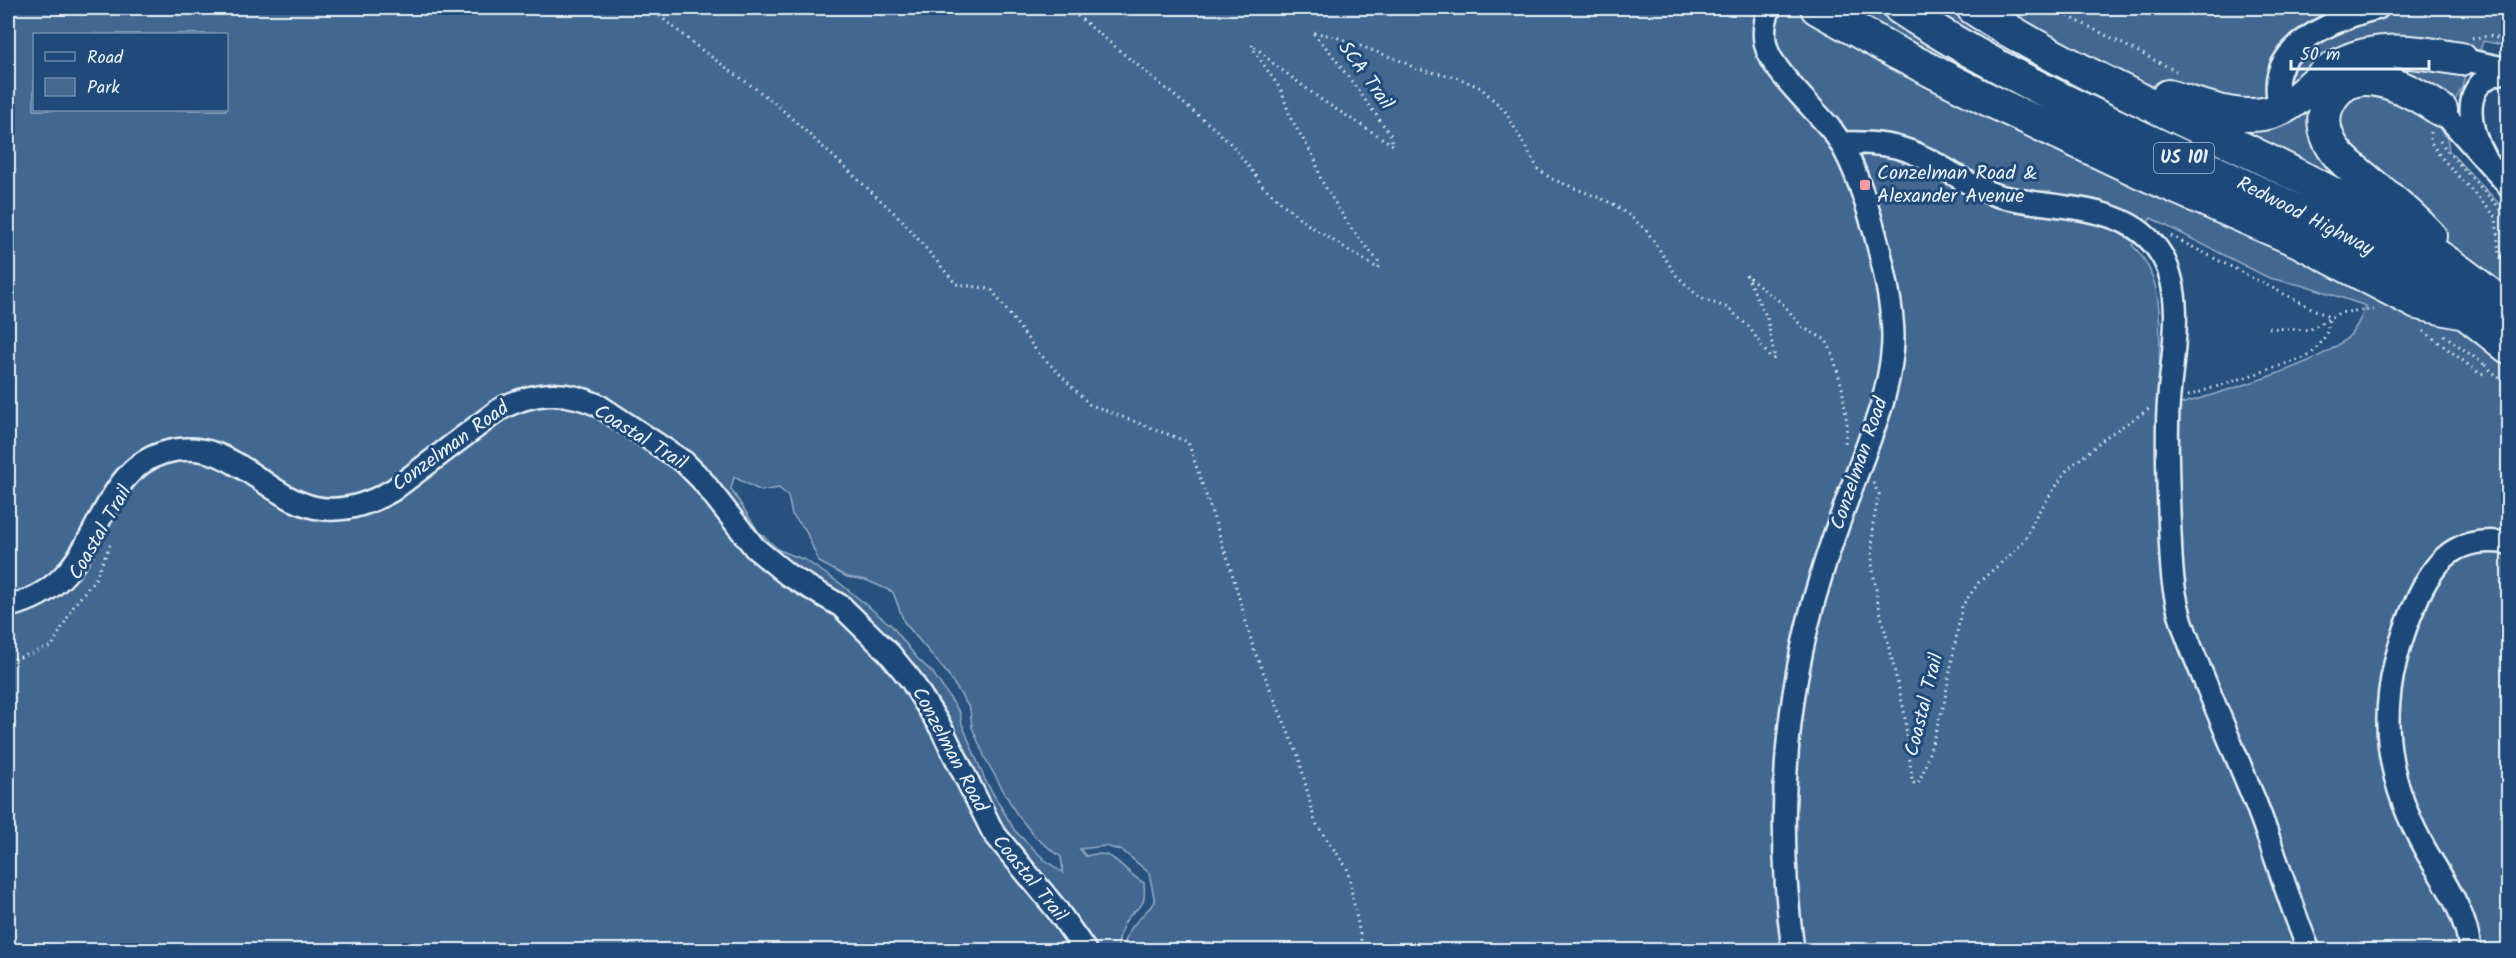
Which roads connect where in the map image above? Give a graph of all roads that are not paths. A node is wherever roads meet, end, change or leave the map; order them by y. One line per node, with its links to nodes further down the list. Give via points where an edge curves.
1 (1770, 8): 11 (street, Conzelman Road, via 1764,30 1768,53)
2 (1817, 8): 16 (highway, via 1987,99 2299,241 2417,303)
3 (1900, 8): 16 (highway, Redwood Highway / US 101, via 2014,74 2347,237 2417,278)
4 (1973, 8): 8 (highway, Redwood Highway / US 101)
5 (2378, 8): 9 (street, via 2334,22 2296,48 2278,76)
6 (2463, 49): 7 (street); 9 (highway, via 2359,56 2331,69)
7 (2508, 71): 12 (street, via 2486,80 2471,103 2471,125)
8 (2092, 75): 9 (highway, via 2238,114); 14 (highway, Redwood Highway / US 101, via 2375,217)
9 (2280, 110)
10 (2436, 118): 12 (street); 14 (highway, via 2396,85 2362,79 2333,94 2326,107 2325,127 2328,140 2340,156 2414,219)
11 (1840, 143): 21 (street, Conzelman Road, via 1855,177 1885,273 1893,339 1880,412 1812,606 1797,672 1787,738 1783,838); 22 (street, via 1901,148 1994,194 2097,213 2136,230 2157,249 2169,273 2173,296 2168,488 2178,608 2259,810)
12 (2485, 158): 13 (street)
13 (2508, 185)
14 (2474, 282): 15 (highway, Redwood Highway / US 101)
15 (2508, 310)
16 (2465, 313): 17 (highway, Redwood Highway / US 101)
17 (2500, 353)
18 (2508, 543): 23 (street, via 2467,544 2433,569 2409,618 2388,707 2388,747 2396,784 2410,822 2458,908)
19 (8, 606): 20 (street, Conzelman Road, via 36,597 56,584 81,556 122,482 161,454 178,449 214,453 302,505 327,510 352,508 393,490 500,409 518,400 550,393 582,398 684,462 755,548 788,574 841,606 889,653 941,728 993,832)
20 (1085, 951)
21 (1793, 951)
22 (2309, 951)
23 (2470, 951)

